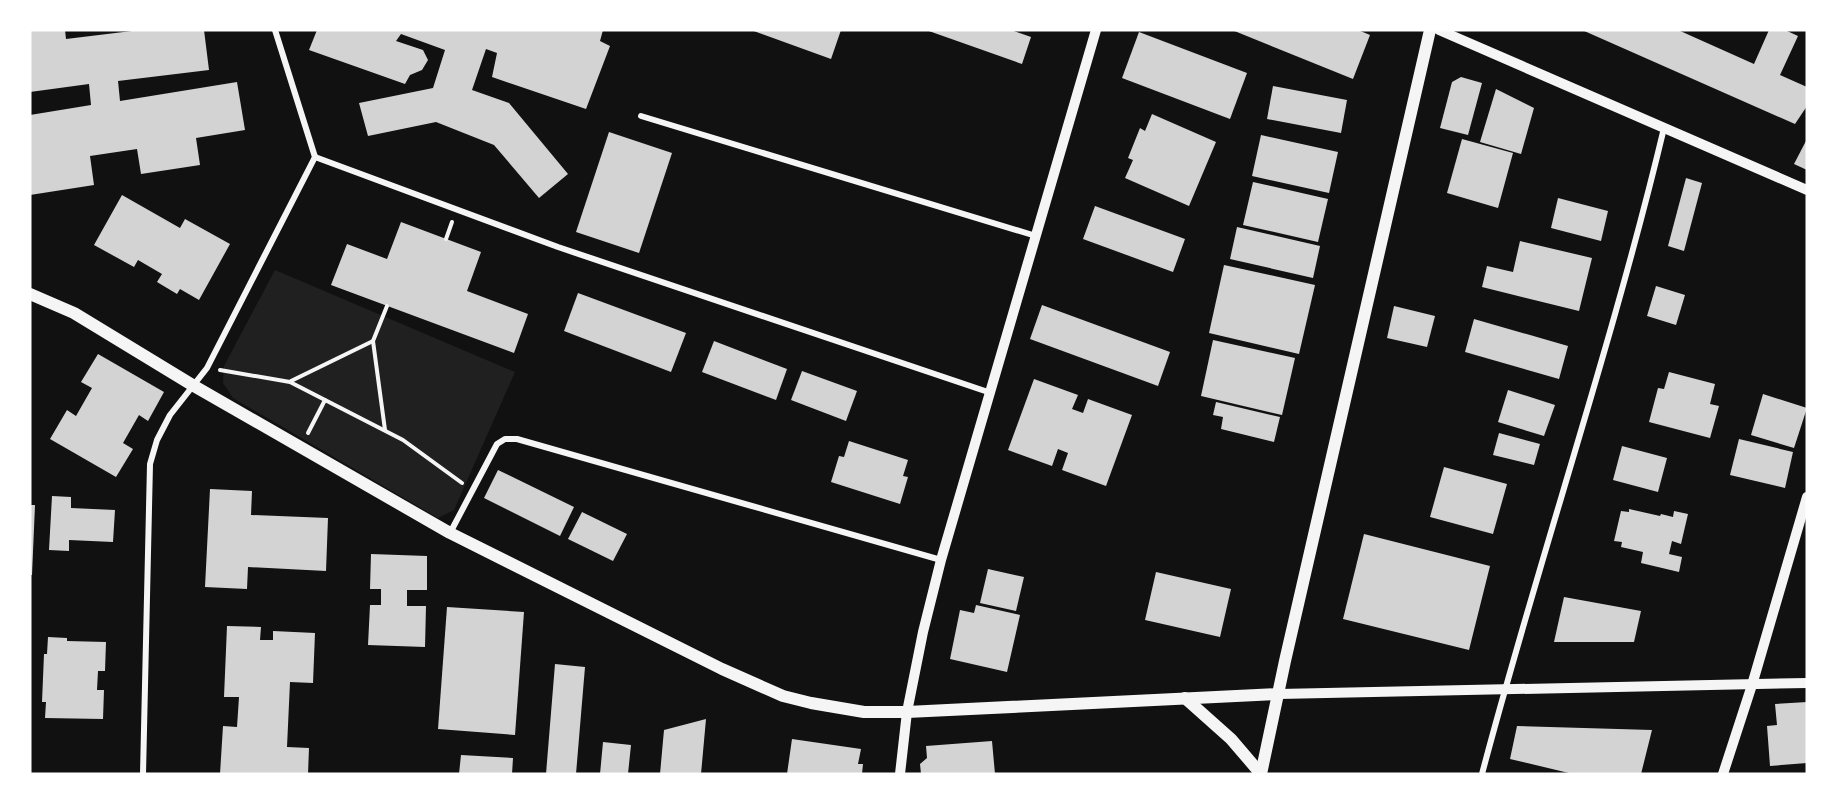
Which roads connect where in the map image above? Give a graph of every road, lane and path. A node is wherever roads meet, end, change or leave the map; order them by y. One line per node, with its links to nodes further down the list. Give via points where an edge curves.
1 (275, 30): 7 (street)
2 (1096, 30): 9 (street)
3 (1431, 30): 27 (main road)
4 (1439, 30): 6 (street)
5 (641, 116): 9 (street)
6 (1664, 128): 8 (street); 26 (street, via 1604,357)
7 (315, 157): 13 (street); 16 (street, via 558,247)
8 (1807, 190)
9 (1036, 236): 16 (street)
10 (30, 294): 15 (main road, via 74,313)
11 (387, 306): 12 (path)
12 (374, 341): 14 (path); 18 (path)
13 (207, 368): 14 (path); 15 (street)
14 (290, 382): 17 (path)
15 (194, 386): 19 (main road); 30 (street, via 170,415 150,464)
16 (990, 393): 23 (street)
17 (325, 400): 18 (path); 19 (path)
18 (385, 430): 20 (path)
19 (301, 447): 22 (main road)
20 (472, 491): 22 (street); 23 (street, via 497,444 517,439)
21 (1807, 497): 25 (street)
22 (450, 532): 29 (main road, via 783,696 864,712)
23 (941, 560): 29 (street)
24 (1807, 683): 25 (street)
25 (1752, 685): 26 (street); 34 (street)
26 (1505, 690): 27 (street); 33 (street)
27 (1279, 693): 28 (main road); 32 (main road)
28 (1185, 698): 29 (main road); 32 (main road)
29 (907, 712): 31 (street)
30 (143, 774)
31 (900, 774)
32 (1261, 774)
33 (1482, 774)
34 (1723, 774)

